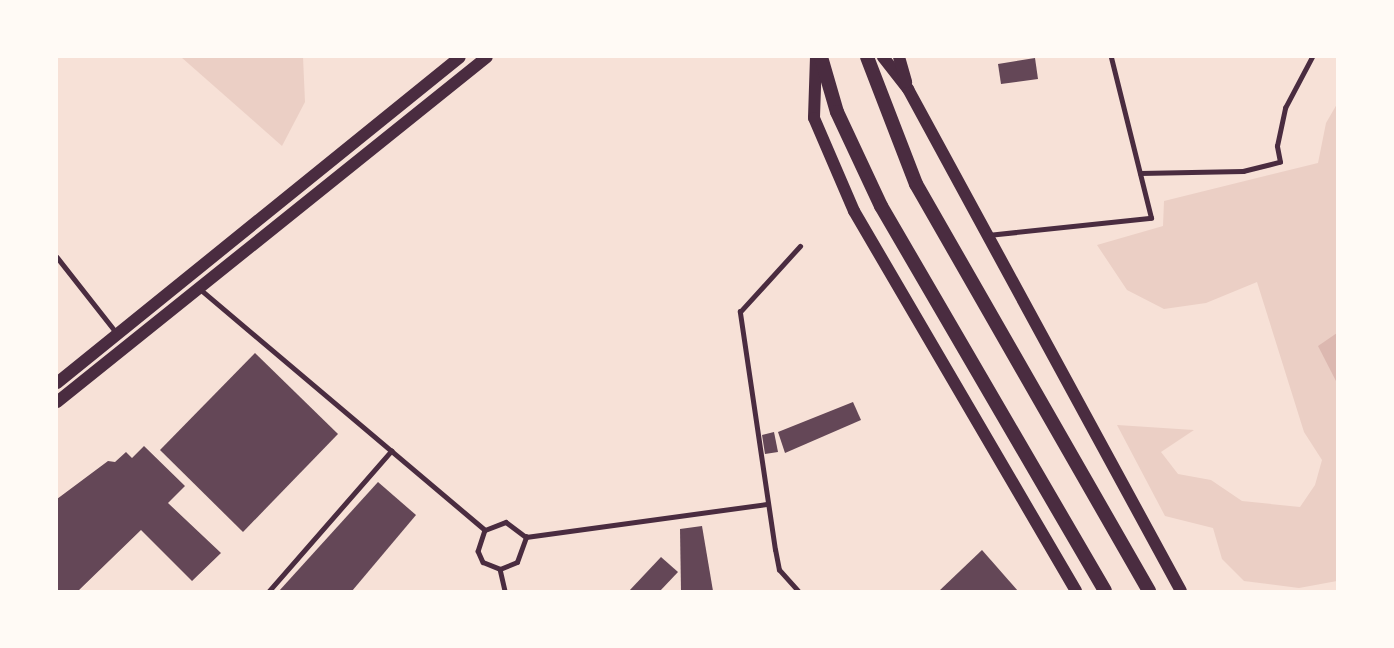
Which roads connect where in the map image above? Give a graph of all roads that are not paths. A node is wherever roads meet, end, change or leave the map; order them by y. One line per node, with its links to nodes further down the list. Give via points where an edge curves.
1 (460, 57): 16 (main road)
2 (487, 57): 15 (main road)
3 (816, 57): 29 (main road, via 814,118 854,211)
4 (821, 57): 30 (main road, via 837,112 880,206)
5 (867, 57): 31 (main road, via 916,184)
6 (883, 57): 10 (main road)
7 (899, 57): 10 (main road)
8 (1111, 57): 11 (lane)
9 (1312, 57): 11 (lane, via 1285,108 1277,146 1280,162 1243,171)
10 (908, 89): 12 (main road)
11 (1140, 173): 12 (lane, via 1151,218)
12 (985, 235): 32 (main road)
13 (800, 246): 20 (lane, via 740,312)
14 (57, 257): 16 (lane)
15 (198, 287): 18 (main road); 19 (lane)
16 (118, 334): 17 (main road)
17 (57, 383)
18 (57, 402)
19 (391, 451): 21 (lane); 25 (lane)
20 (768, 504): 22 (lane); 24 (lane, via 779,570)
21 (486, 530): 22 (lane, via 506,522); 23 (lane, via 478,551 483,562)
22 (526, 537): 23 (lane, via 517,562)
23 (500, 569): 26 (lane)
24 (791, 585): 27 (lane); 28 (lane)
25 (269, 591)
26 (505, 591)
27 (786, 591)
28 (798, 591)
29 (1076, 591)
30 (1105, 591)
31 (1149, 591)
32 (1181, 591)

